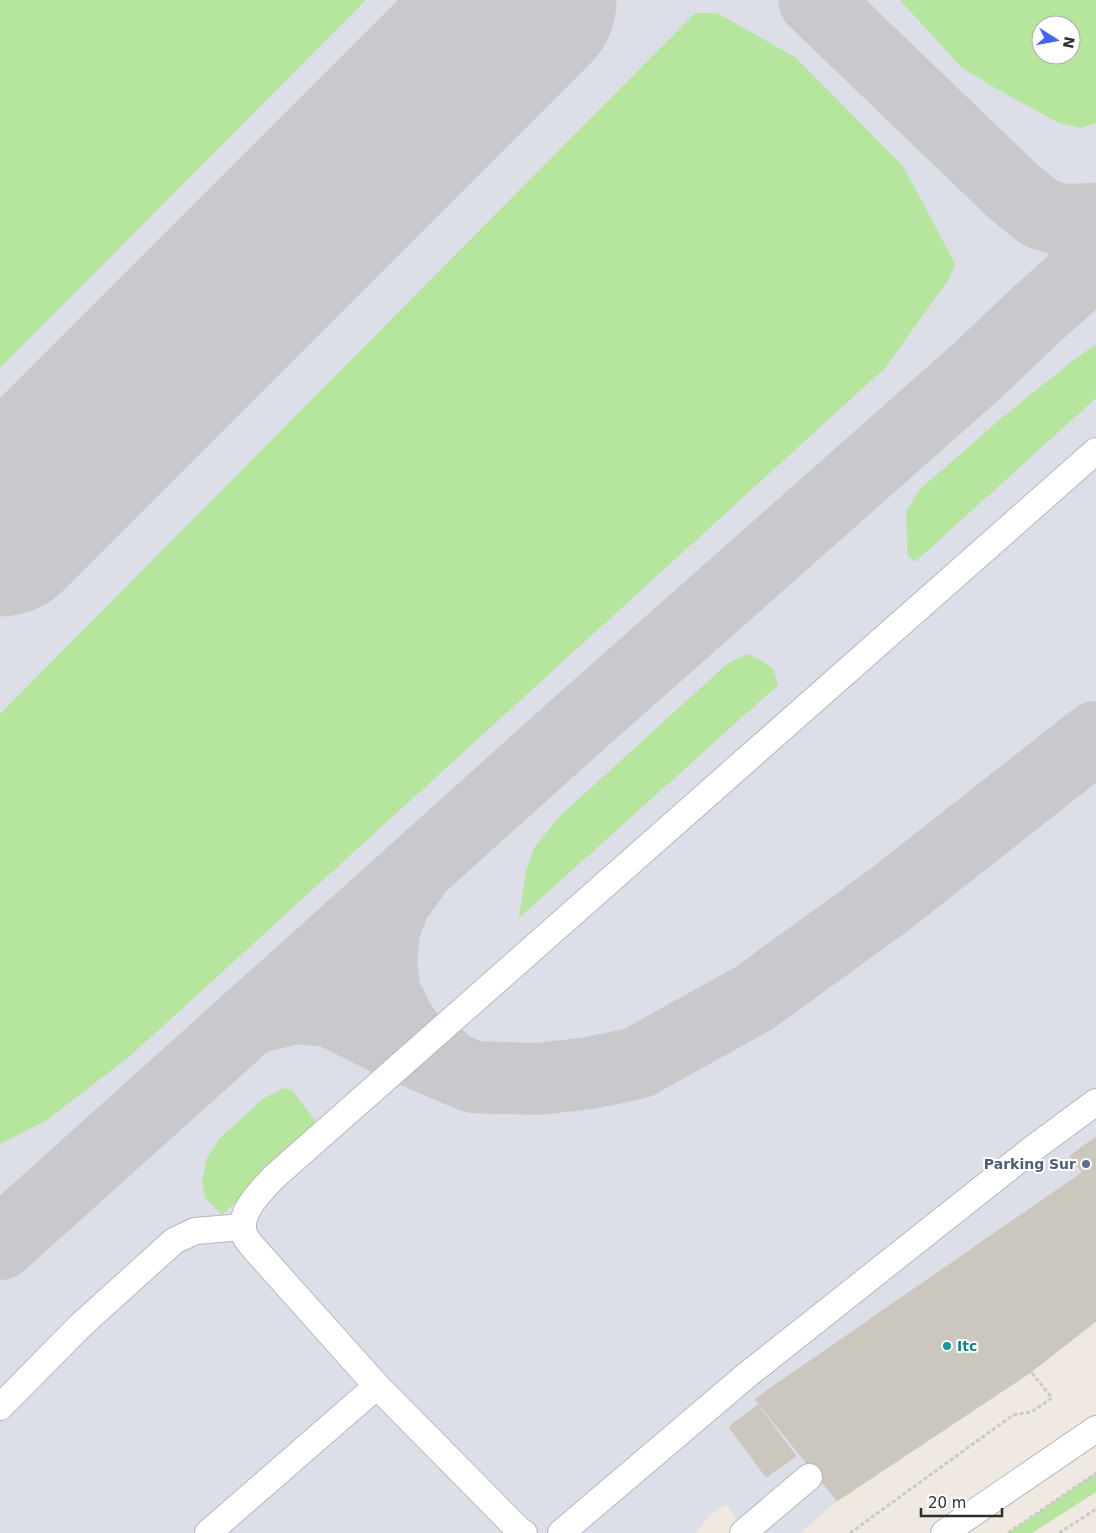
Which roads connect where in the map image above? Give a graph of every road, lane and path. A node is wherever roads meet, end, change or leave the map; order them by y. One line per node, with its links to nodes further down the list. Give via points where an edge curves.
1 (1096, 451): 3 (lane, via 274,1177 254,1198)
2 (1096, 1102): 13 (lane, via 747,1374)
3 (243, 1227): 5 (lane, via 260,1255); 6 (lane, via 195,1231 174,1241 80,1326)
4 (1031, 1372): 15 (path, via 1052,1398 1031,1412 1013,1415)
5 (377, 1386): 11 (lane); 12 (lane)
6 (0, 1407)
7 (1096, 1429): 16 (lane)
8 (1096, 1474): 17 (path)
9 (809, 1477): 14 (lane)
10 (1096, 1509): 18 (path)
11 (208, 1533)
12 (524, 1533)
13 (561, 1533)
14 (743, 1533)
15 (850, 1533)
16 (944, 1533)
17 (1008, 1533)
18 (1059, 1533)

